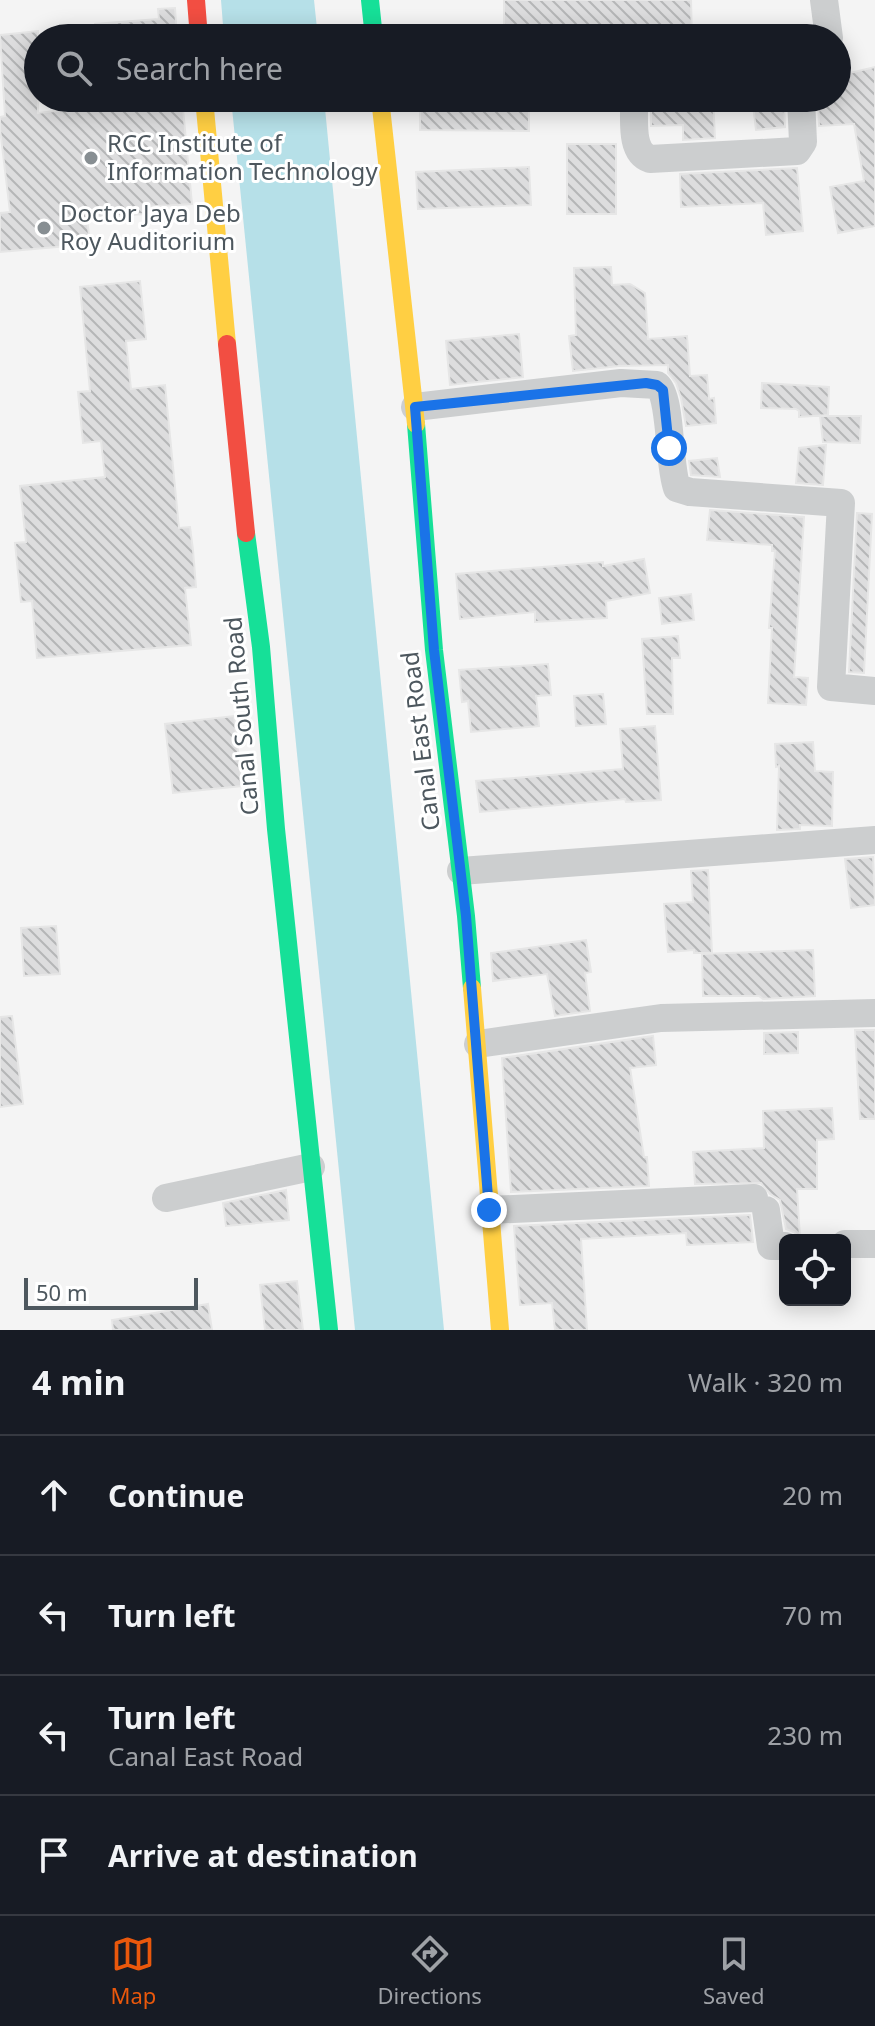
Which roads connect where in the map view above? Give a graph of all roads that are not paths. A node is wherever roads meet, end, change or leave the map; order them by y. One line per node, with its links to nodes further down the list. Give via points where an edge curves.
1 (196, 0): 4 (main road)
2 (370, 0): 5 (main road)
3 (824, 0): 6 (street)
4 (198, 24)
5 (373, 24)
6 (827, 24)
7 (205, 112): 17 (main road, Canal South Road)
8 (382, 112): 11 (main road, Canal East Road)
9 (635, 112): 10 (street, via 637,149 650,159 797,151 803,142)
10 (802, 112)
11 (415, 407): 12 (street, via 621,383 657,385 666,401 677,488 841,503 831,687); 14 (main road, Canal East Road, via 434,650)
12 (875, 691)
13 (875, 840): 14 (street)
14 (461, 871): 16 (main road, Canal East Road)
15 (875, 1013): 16 (street, via 661,1018)
16 (478, 1044): 19 (main road, Canal East Road)
17 (311, 1167): 18 (street); 23 (main road, Canal South Road)
18 (166, 1198)
19 (489, 1210): 22 (street, via 760,1204 771,1246); 24 (main road, Canal East Road)
20 (851, 1244): 21 (street)
21 (875, 1244)
22 (779, 1246)
23 (329, 1330)
24 (500, 1330)

